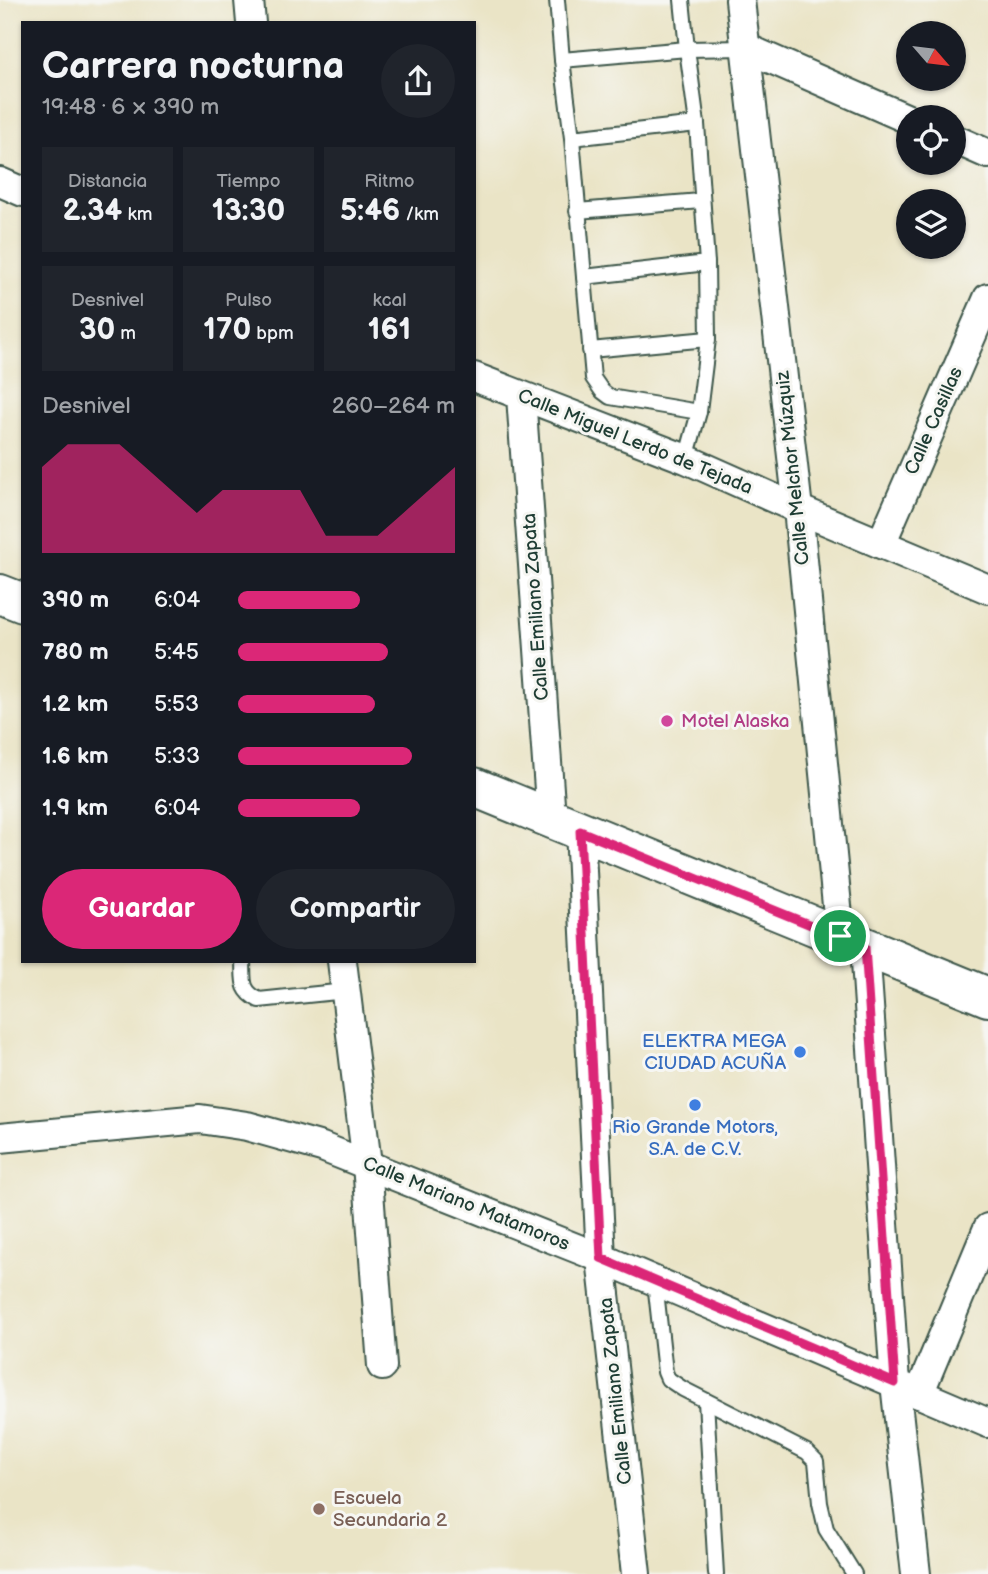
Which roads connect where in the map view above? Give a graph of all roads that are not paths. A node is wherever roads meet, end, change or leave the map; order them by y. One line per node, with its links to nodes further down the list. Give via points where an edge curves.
1 (249, 0): 5 (street)
2 (557, 0): 8 (lane)
3 (682, 0): 7 (lane)
4 (740, 0): 6 (street, Calle Melchor Múzquiz)
5 (251, 21)
6 (746, 48): 7 (lane); 9 (street); 27 (street, Calle Melchor Múzquiz)
7 (687, 50): 8 (lane); 10 (lane)
8 (562, 60): 11 (lane)
9 (896, 114)
10 (697, 124): 11 (lane); 16 (lane)
11 (572, 138): 17 (lane)
12 (966, 144): 13 (street)
13 (988, 154)
14 (0, 182): 15 (street)
15 (21, 191)
16 (701, 201): 17 (lane); 18 (lane)
17 (578, 211): 19 (lane)
18 (707, 263): 19 (lane); 21 (lane)
19 (584, 277): 22 (lane)
20 (988, 298): 28 (street, Calle Casillas)
21 (708, 340): 22 (lane); 25 (lane)
22 (590, 350): 25 (lane, via 593,378 610,397)
23 (476, 378): 24 (street, Calle Miguel Lerdo de Tejada)
24 (521, 396): 26 (street, Calle Miguel Lerdo de Tejada); 33 (street, Calle Emiliano Zapata)
25 (699, 412): 26 (lane)
26 (686, 459): 27 (street, Calle Miguel Lerdo de Tejada)
27 (798, 509): 28 (street, Calle Miguel Lerdo de Tejada); 34 (street, Calle Melchor Múzquiz)
28 (881, 544): 29 (street, Calle Miguel Lerdo de Tejada)
29 (988, 589)
30 (0, 594): 31 (main road)
31 (21, 602)
32 (476, 788): 33 (main road)
33 (565, 824): 34 (main road); 42 (street, Calle Emiliano Zapata)
34 (852, 942): 38 (main road); 45 (street, Calle Melchor Múzquiz)
35 (243, 963): 37 (lane, via 244,986 259,1000)
36 (342, 963): 37 (street)
37 (346, 991): 40 (street)
38 (988, 997)
39 (0, 1138): 40 (street, Calle Mariano Matamoros, via 201,1119 247,1126)
40 (367, 1164): 42 (street, Calle Mariano Matamoros); 44 (street)
41 (988, 1228): 45 (street)
42 (601, 1258): 43 (street, Calle Mariano Matamoros); 48 (street, Calle Emiliano Zapata)
43 (655, 1282): 45 (street, Calle Mariano Matamoros); 46 (lane, via 665,1372 675,1384)
44 (382, 1366)
45 (907, 1389): 47 (street, Calle Mariano Matamoros); 51 (street, Calle Melchor Múzquiz)
46 (706, 1401): 49 (lane); 50 (lane, via 814,1458 826,1529)
47 (988, 1423)
48 (636, 1574)
49 (716, 1574)
50 (854, 1574)
51 (916, 1574)

